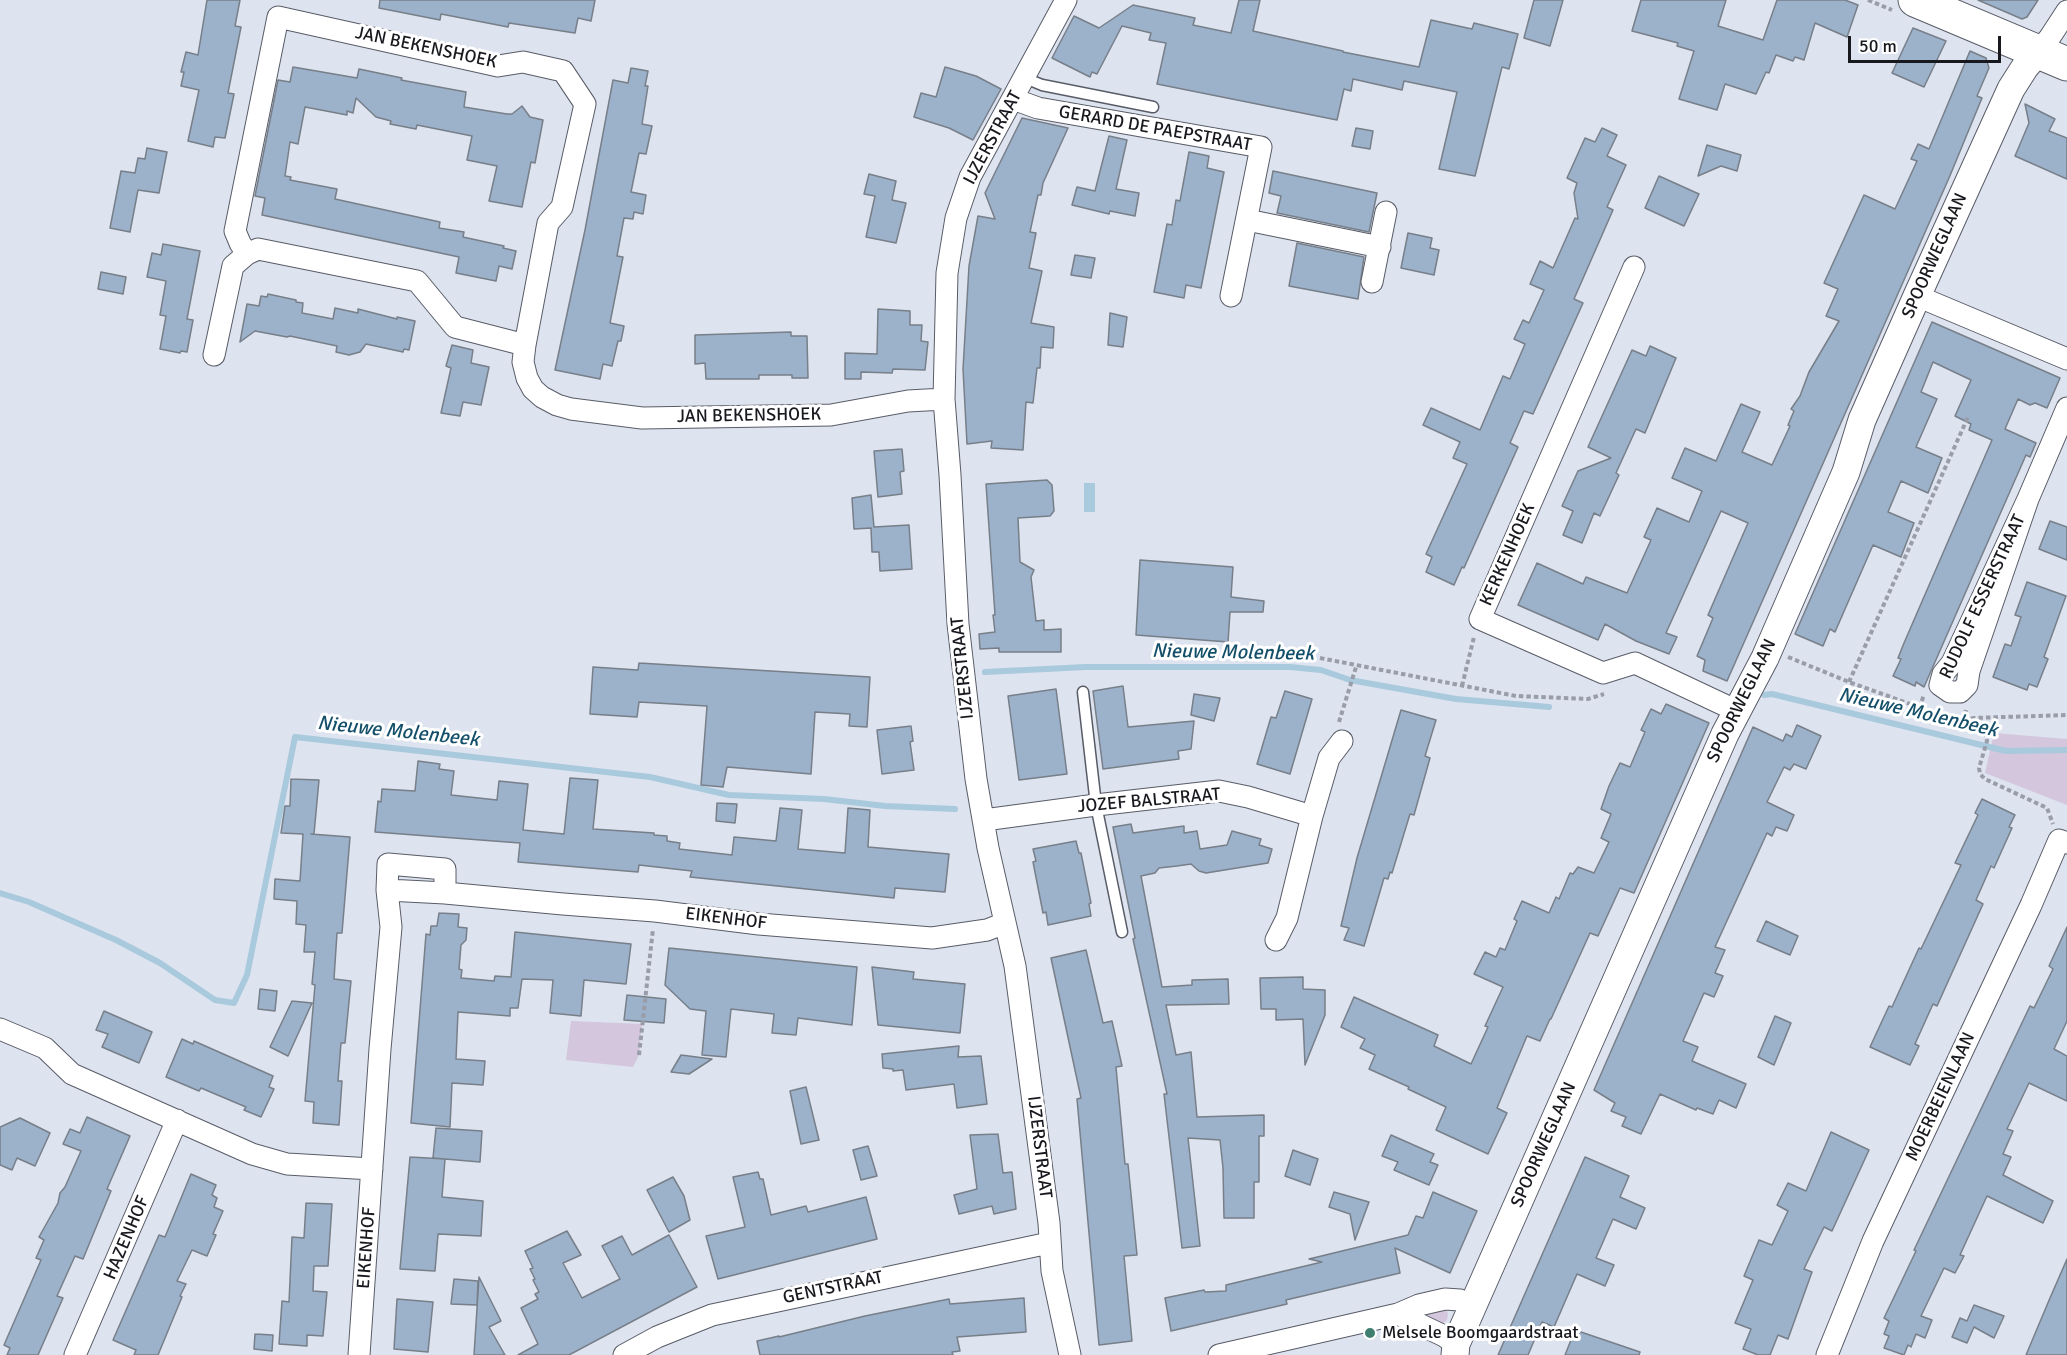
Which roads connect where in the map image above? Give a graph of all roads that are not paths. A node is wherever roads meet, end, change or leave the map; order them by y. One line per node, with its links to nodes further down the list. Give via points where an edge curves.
1 (1066, 0): 5 (street, IJZERSTRAAT)
2 (1915, 0): 4 (main road)
3 (2067, 11): 4 (street, via 2050,38)
4 (2052, 58): 15 (street, SPOORWEGLAAN, via 2025,67 2011,89)
5 (1025, 78): 6 (street, IJZERSTRAAT); 7 (lane, via 1042,86)
6 (1013, 99): 9 (street, GERARD DE PAEPSTRAAT, via 1038,108 1261,147); 19 (street, IJZERSTRAAT, via 970,177 956,218 947,273)
7 (1153, 107)
8 (1386, 212): 10 (street)
9 (1247, 220): 10 (street); 14 (street, GERARD DE PAEPSTRAAT)
10 (1380, 247): 13 (street)
11 (247, 254): 16 (street, via 258,249 417,281 455,327); 16 (street, JAN BEKENSHOEK, via 236,231 278,17 498,66 523,62 563,71 585,104 562,207 548,224); 17 (street, via 233,266)
12 (1634, 267): 23 (street, KERKENHOEK, via 1480,619 1603,673 1635,663)
13 (1372, 282)
14 (1231, 296)
15 (1917, 296): 18 (street); 23 (street, SPOORWEGLAAN, via 1862,420 1846,472 1752,686)
16 (525, 345): 19 (street, JAN BEKENSHOEK, via 523,362 533,389 571,409 642,418 766,417 831,415 908,401)
17 (214, 355)
18 (2067, 359)
19 (944, 399): 27 (street, IJZERSTRAAT, via 958,624)
20 (2067, 408): 22 (street, RUDOLF ESSERSTRAAT, via 2028,500 1967,685)
21 (1083, 692): 25 (lane)
22 (1960, 692)
23 (1737, 711): 36 (street, SPOORWEGLAAN)
24 (1342, 741): 26 (street, via 1329,758)
25 (1096, 805): 26 (street, JOZEF BALSTRAAT, via 1219,792); 27 (street, JOZEF BALSTRAAT); 30 (lane)
26 (1312, 816): 31 (street, via 1287,918)
27 (984, 820): 29 (street, IJZERSTRAAT)
28 (2063, 842): 44 (street, MOERBEIENLAAN, via 1873,1241)
29 (1005, 923): 34 (street, EIKENHOF, via 987,930 932,938 759,924 655,910 387,890 391,927); 35 (street, IJZERSTRAAT, via 1025,1038)
30 (1122, 932)
31 (1276, 940)
32 (0, 1029): 33 (street, via 45,1048 72,1074)
33 (177, 1120): 34 (street, via 252,1154 287,1164); 39 (street, HAZENHOF)
34 (372, 1169): 40 (street, EIKENHOF)
35 (1049, 1243): 41 (street, GENTSTRAAT, via 712,1316 657,1337); 42 (street, IJZERSTRAAT)
36 (1473, 1306): 37 (street, via 1445,1299); 38 (street, SPOORWEGLAAN)
37 (1398, 1314): 38 (street, via 1444,1336); 43 (street)
38 (1456, 1349)
39 (75, 1355)
40 (359, 1355)
41 (624, 1355)
42 (1070, 1355)
43 (1219, 1355)
44 (1827, 1355)

